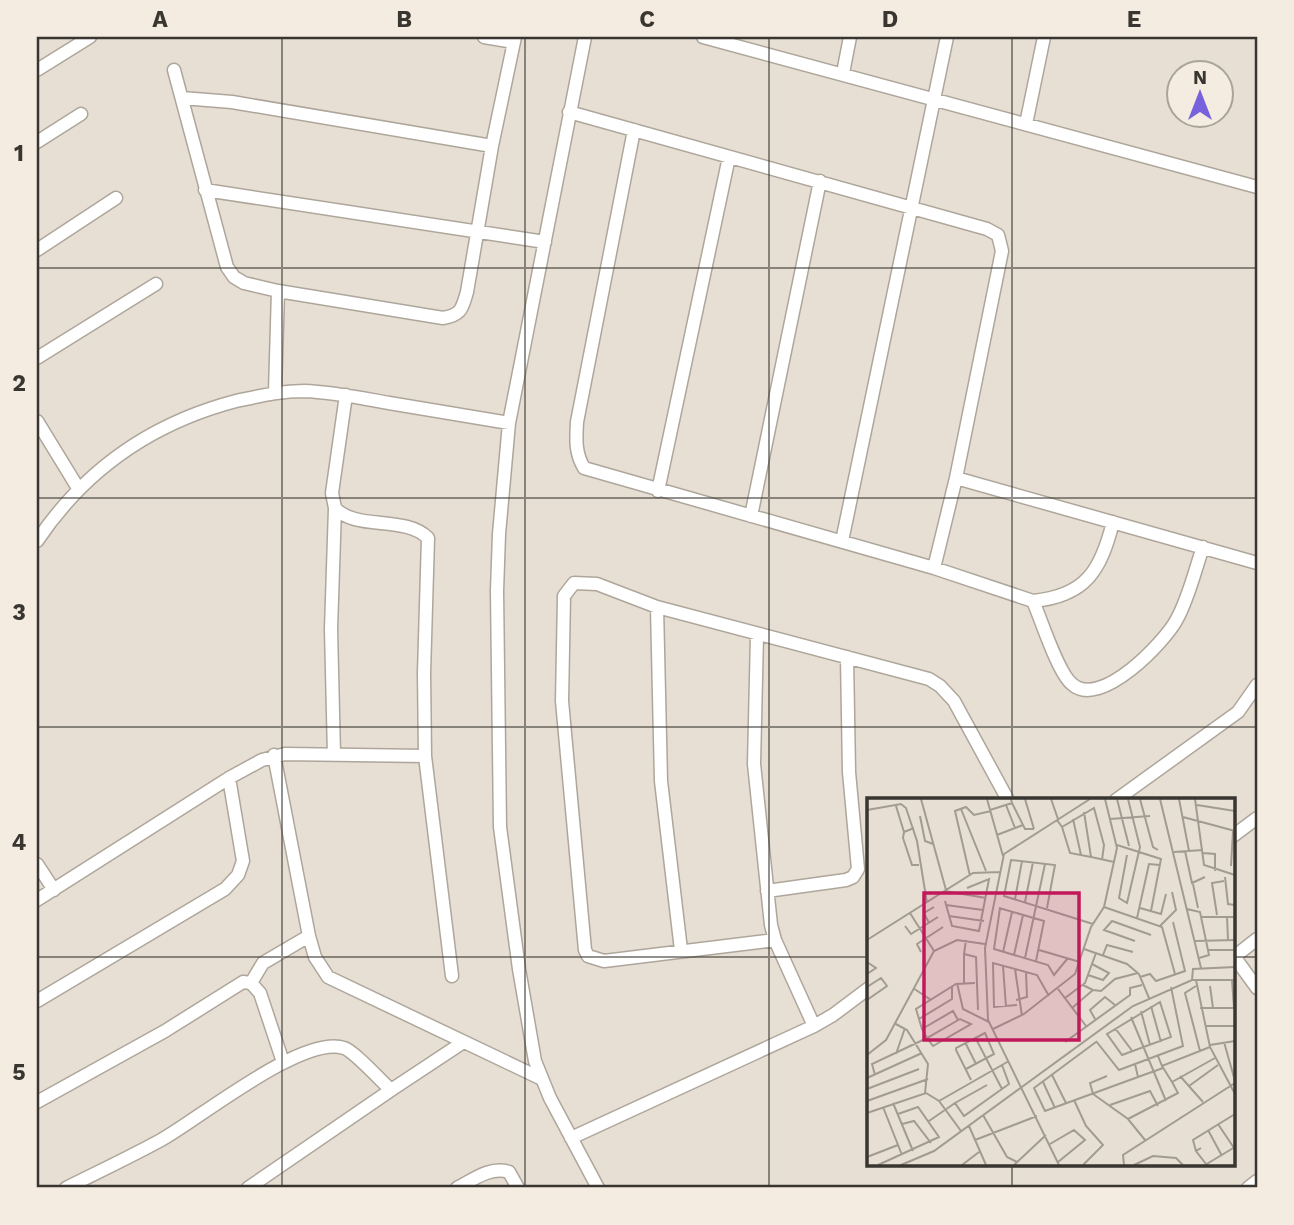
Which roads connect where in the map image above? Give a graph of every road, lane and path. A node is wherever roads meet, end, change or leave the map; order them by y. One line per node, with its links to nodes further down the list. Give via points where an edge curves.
1 (90, 37): 10 (street)
2 (484, 37): 8 (street)
3 (585, 37): 15 (street)
4 (703, 37): 9 (street)
5 (850, 37): 12 (street)
6 (947, 37): 14 (street)
7 (1044, 37): 17 (street)
8 (514, 39): 20 (street)
9 (755, 43): 12 (street)
10 (37, 70)
11 (174, 70): 13 (street)
12 (843, 73): 14 (street)
13 (182, 98): 20 (street, via 233,102); 24 (street)
14 (933, 100): 17 (street); 26 (street)
15 (569, 112): 18 (street); 28 (street)
16 (81, 114): 19 (street)
17 (1026, 124): 23 (street)
18 (634, 131): 21 (street); 39 (street, via 576,444 584,468)
19 (37, 142)
20 (492, 146): 27 (street)
21 (729, 157): 22 (street); 39 (street)
22 (820, 181): 26 (street); 41 (street)
23 (1257, 187)
24 (205, 190): 27 (street); 31 (street, via 227,267 244,283)
25 (116, 198): 29 (street)
26 (911, 209): 37 (street, via 991,230 1002,244); 44 (street)
27 (476, 233): 28 (street); 31 (street, via 467,292 455,316 431,317)
28 (545, 242): 36 (street)
29 (37, 248)
30 (156, 284): 32 (street)
31 (278, 291): 33 (street)
32 (37, 358)
33 (275, 392): 34 (street); 38 (street, via 204,410 165,426)
34 (346, 396): 36 (street); 40 (street, via 332,493)
35 (37, 421): 38 (street)
36 (509, 423): 79 (street, via 497,591 500,827 519,969)
37 (956, 478): 42 (street); 47 (street)
38 (78, 488): 43 (street)
39 (658, 491): 41 (street)
40 (335, 508): 54 (street, via 331,629); 55 (street, via 348,517 417,530 428,538)
41 (751, 516): 44 (street)
42 (1113, 522): 45 (street); 48 (street, via 1098,567 1082,584 1066,594)
43 (37, 541)
44 (842, 541): 47 (street)
45 (1203, 547): 46 (street); 48 (street, via 1172,628 1156,648 1105,687 1072,685)
46 (1257, 563)
47 (934, 568): 48 (street)
48 (1033, 601)
49 (657, 607): 50 (street); 68 (street, via 661,781); 68 (street, via 597,584 574,583 564,596 562,701 585,950 588,956 604,961)
50 (757, 635): 51 (street); 63 (street, via 754,764)
51 (847, 657): 57 (street, via 940,686 954,701); 63 (street, via 849,772 858,869 846,880)
52 (1257, 685): 58 (street, via 1238,712)
53 (274, 755): 54 (street); 56 (street); 65 (street)
54 (334, 755): 55 (street)
55 (425, 756): 71 (street)
56 (229, 778): 62 (street); 75 (street, via 243,861 238,875 225,889)
57 (1007, 798)
58 (1119, 798)
59 (1257, 818): 60 (street)
60 (1234, 835)
61 (37, 864): 62 (street)
62 (54, 890): 64 (street)
63 (767, 891): 67 (street)
64 (37, 900)
65 (309, 936): 72 (street, via 263,963); 77 (street, via 328,977)
66 (1257, 939): 69 (street)
67 (775, 940): 68 (street); 76 (street)
68 (681, 950)
69 (1234, 955)
70 (1234, 957): 73 (street)
71 (452, 976)
72 (251, 983): 78 (street, via 260,993); 81 (street, via 243,982)
73 (1257, 988)
74 (867, 990): 76 (street)
75 (37, 1001)
76 (814, 1026): 82 (street)
77 (462, 1042): 79 (street); 80 (street)
78 (283, 1062): 80 (street, via 321,1048 346,1048); 84 (street, via 163,1139)
79 (542, 1079): 82 (street)
80 (391, 1090): 85 (street)
81 (37, 1102)
82 (571, 1138): 88 (street)
83 (1257, 1181): 89 (street)
84 (66, 1188)
85 (248, 1188)
86 (457, 1188): 87 (street, via 498,1170 509,1172)
87 (518, 1188)
88 (598, 1188)
89 (1248, 1188)

